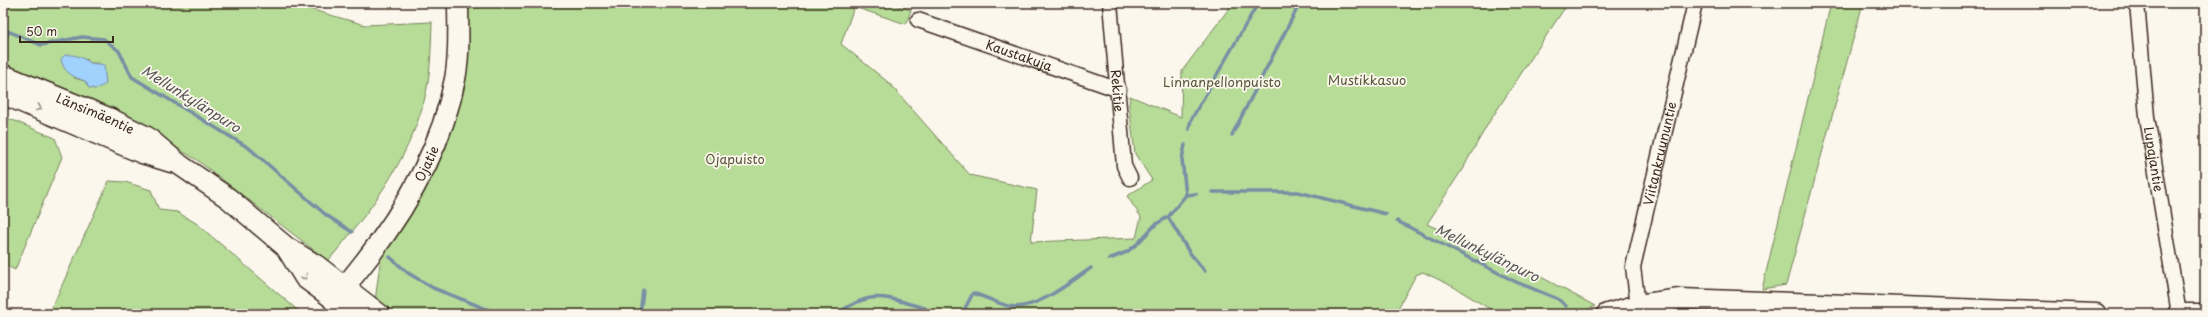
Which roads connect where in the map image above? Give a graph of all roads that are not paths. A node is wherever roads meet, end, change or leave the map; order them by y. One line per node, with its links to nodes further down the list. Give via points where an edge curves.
1 (458, 3): 11 (street, Ojatie, via 456,78 449,107 430,158 393,223 364,264)
2 (1110, 3): 7 (street, Rekitie)
3 (1695, 3): 12 (street, Viitankruununtie, via 1633,267)
4 (2137, 3): 18 (street, Lupajantie, via 2146,117)
5 (918, 20): 7 (street, Kaustakuja)
6 (3, 75): 9 (street, Länsimäentie, via 111,119 148,137)
7 (1119, 90): 10 (street, Rekitie, via 1124,166)
8 (3, 94): 9 (street, Länsimäentie, one-way to 9, via 142,153)
9 (180, 165): 11 (street, Länsimäentie, via 228,198 286,247 316,264)
10 (1130, 178)
11 (338, 293): 14 (street, Länsimäentie); 15 (street, Länsimäentie)
12 (1638, 305): 13 (street, via 1680,299); 16 (street)
13 (1874, 310): 17 (street)
14 (354, 314)
15 (379, 314)
16 (1608, 314)
17 (2096, 314)
18 (2179, 314): 19 (street)
19 (2205, 314)

